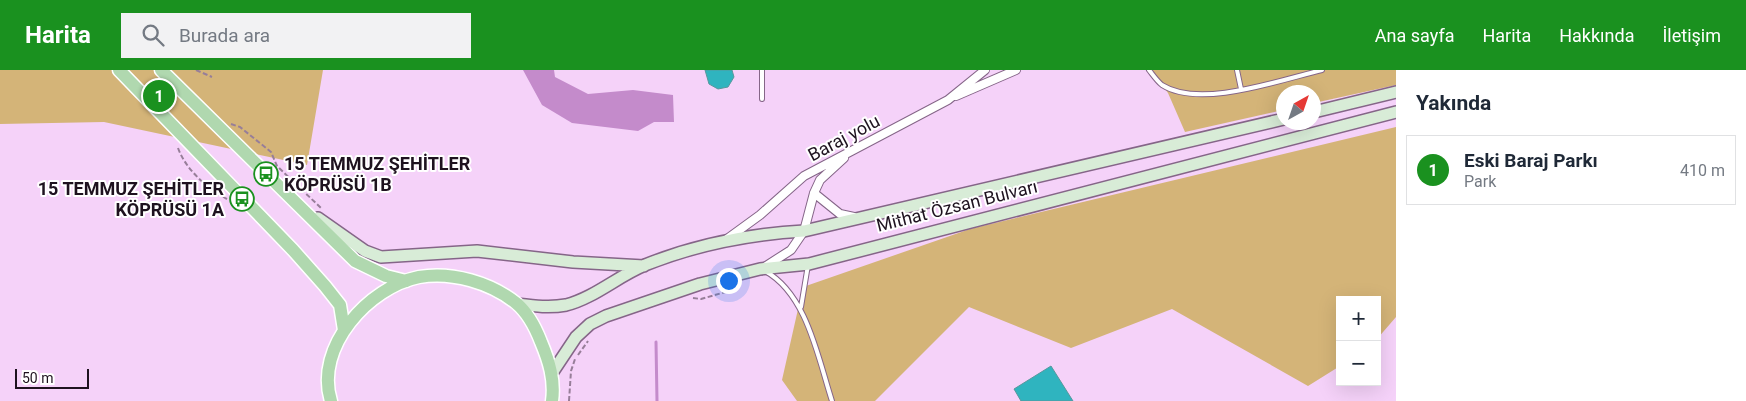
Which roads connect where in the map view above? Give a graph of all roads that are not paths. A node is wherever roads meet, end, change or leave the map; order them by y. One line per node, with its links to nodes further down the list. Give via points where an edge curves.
1 (119, 70): 28 (main road, via 325,286 340,305)
2 (762, 70): 11 (lane)
3 (985, 70): 12 (street, Baraj yolu)
4 (1016, 70): 12 (street)
5 (1149, 70): 9 (lane, via 1160,84 1173,90 1204,94)
6 (1237, 70): 9 (lane)
7 (1322, 70): 9 (lane)
8 (164, 74): 18 (main road)
9 (1241, 89)
10 (1396, 92): 13 (main road)
11 (762, 99)
12 (948, 100): 16 (street, Baraj yolu)
13 (1321, 110)
14 (1396, 112): 22 (main road, Mithat Özsan Bulvarı)
15 (1276, 121): 19 (main road, Mithat Özsan Bulvarı)
16 (850, 152): 17 (street, via 820,180); 21 (street, Baraj yolu, via 804,176 760,216)
17 (814, 192): 19 (street, via 840,214); 20 (street)
18 (288, 196): 23 (main road, via 340,236 381,257 477,251); 25 (main road, via 355,261 386,276)
19 (859, 218): 20 (main road, Mithat Özsan Bulvarı)
20 (804, 232): 21 (main road, Mithat Özsan Bulvarı, via 760,234); 24 (street, via 791,250)
21 (723, 241): 23 (main road, Mithat Özsan Bulvarı)
22 (809, 264): 24 (main road, Mithat Özsan Bulvarı); 27 (lane)
23 (644, 266): 26 (main road, via 568,304 544,307)
24 (760, 268): 27 (lane, via 775,277); 29 (main road, Mithat Özsan Bulvarı, via 700,284 590,324 576,337)
25 (406, 281): 26 (main road, via 421,277 453,277 476,281); 28 (main road, via 381,294)
26 (517, 304): 29 (main road, via 536,330)
27 (801, 307): 32 (lane)
28 (344, 330): 30 (main road, via 333,350)
29 (552, 373): 31 (main road)
30 (331, 401)
31 (552, 401)
32 (832, 401)

